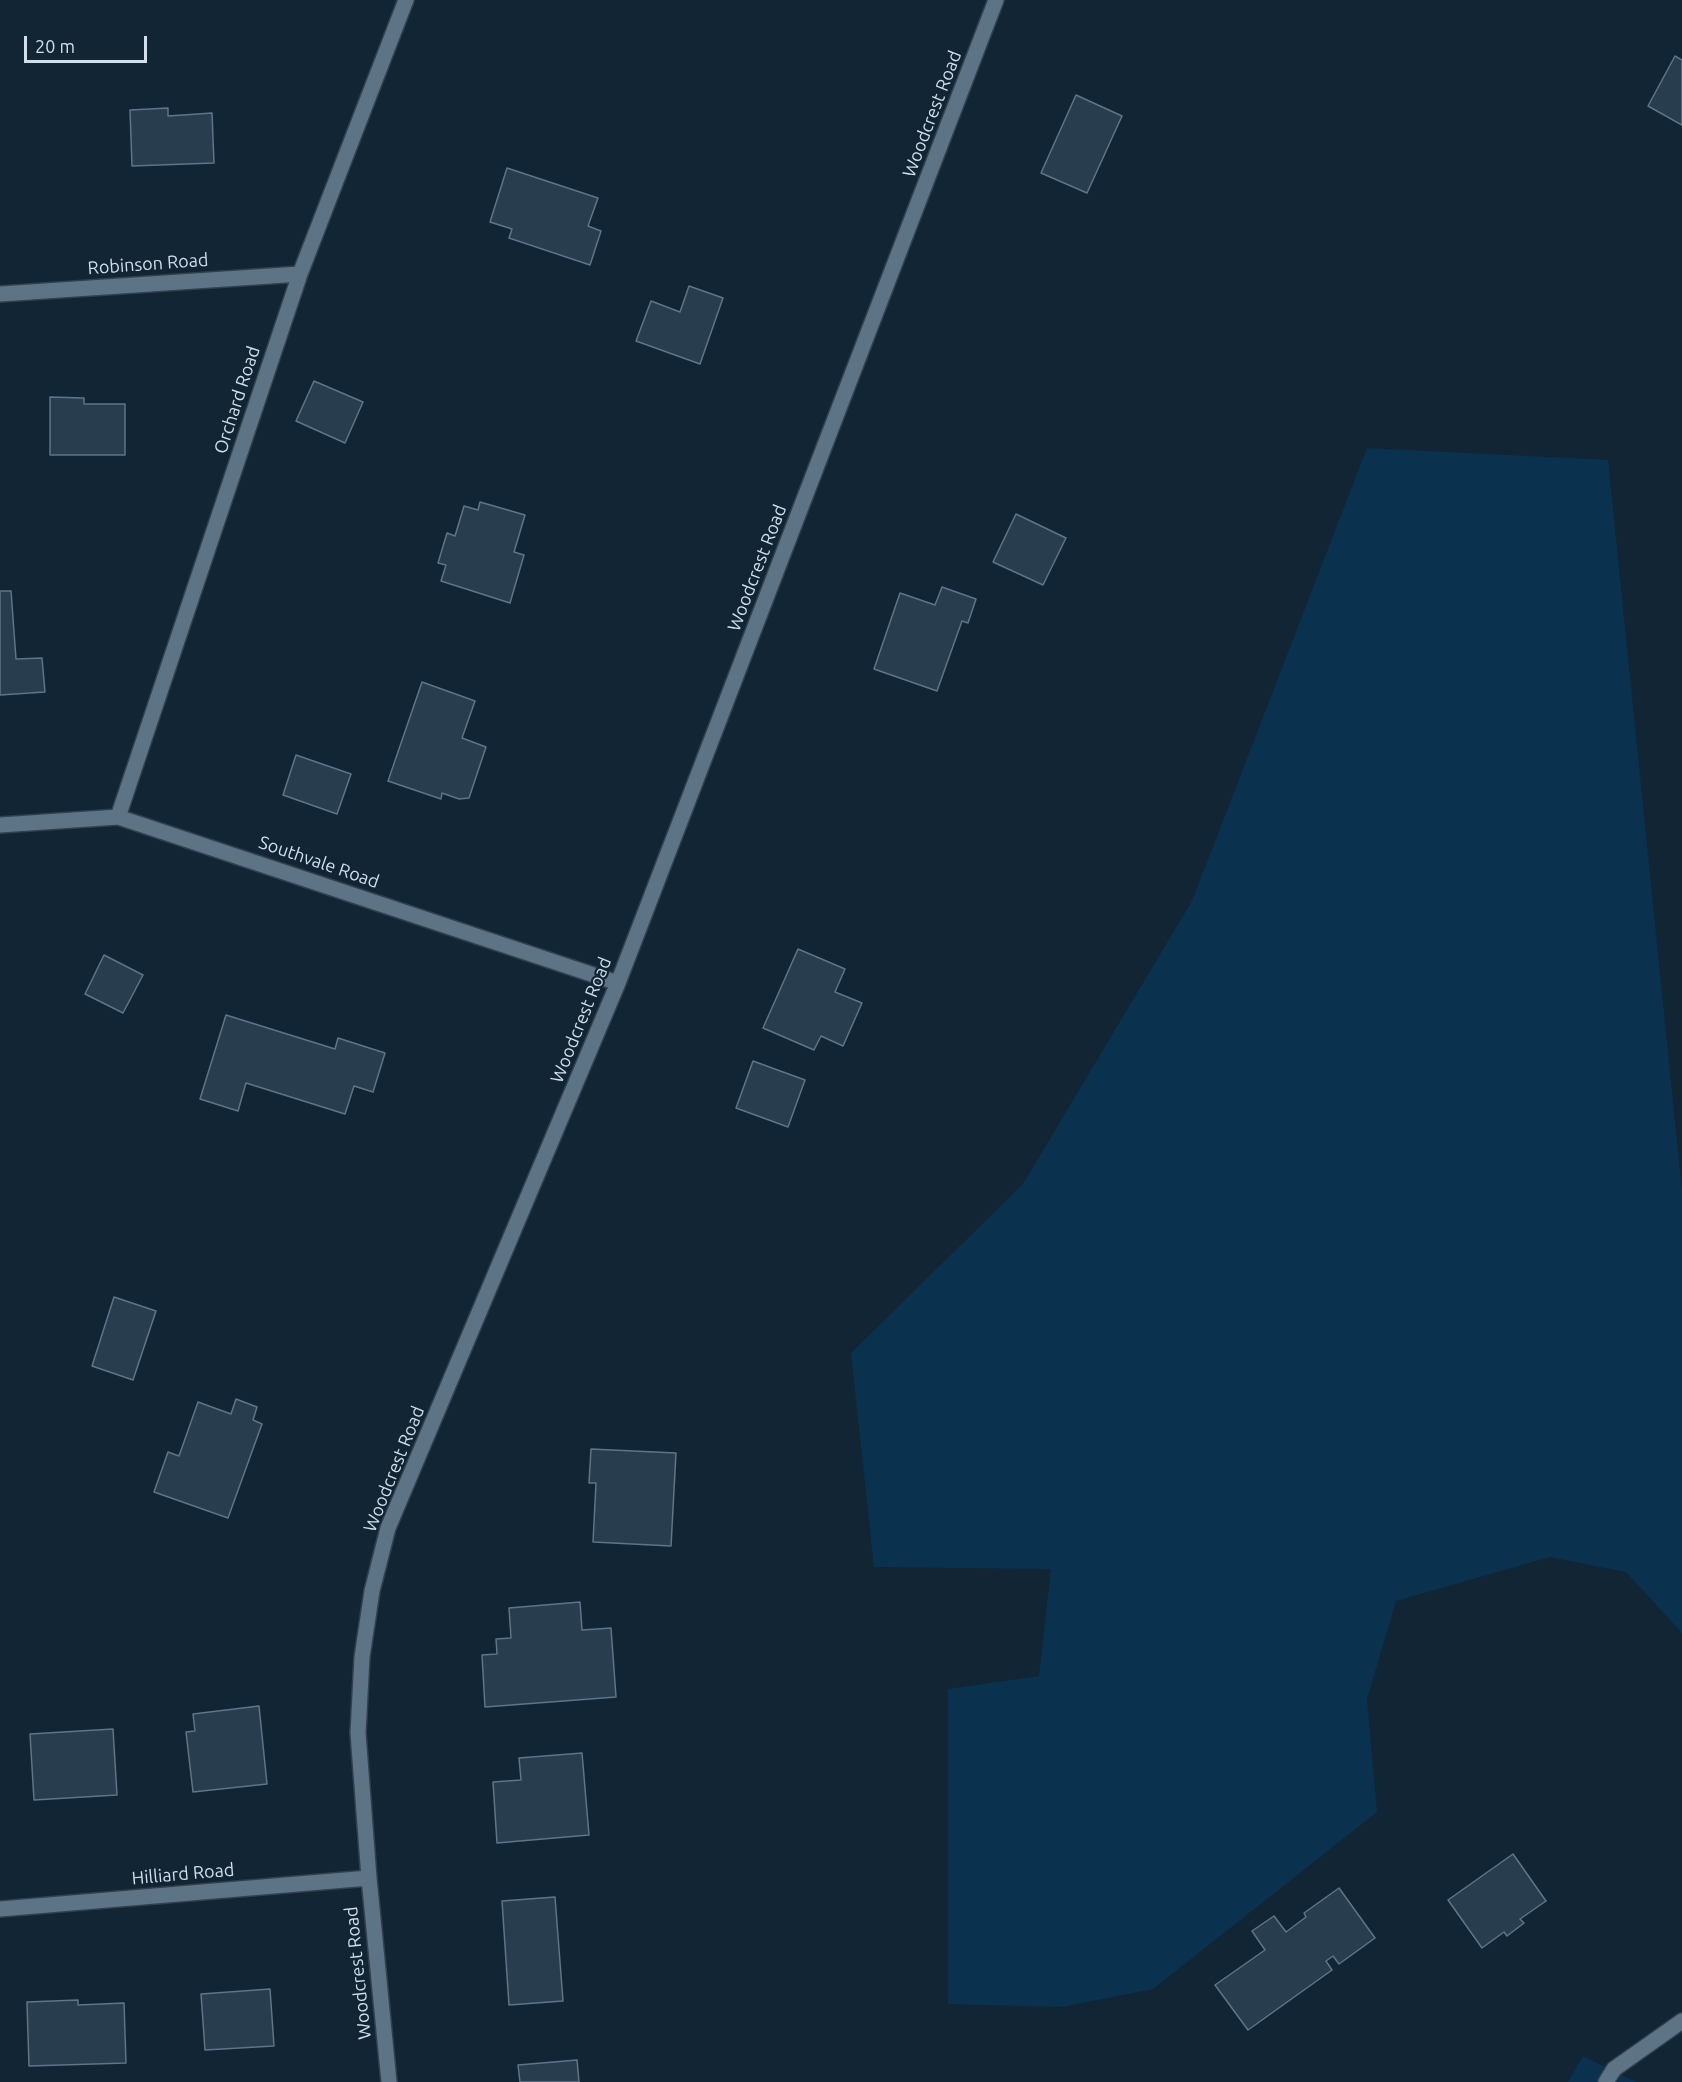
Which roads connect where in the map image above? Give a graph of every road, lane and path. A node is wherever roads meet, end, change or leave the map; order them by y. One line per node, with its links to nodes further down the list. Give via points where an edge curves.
1 (406, 0): 3 (street, Orchard Road)
2 (996, 0): 7 (street, Woodcrest Road)
3 (300, 274): 4 (street, Robinson Road); 5 (street, Orchard Road)
4 (0, 294)
5 (118, 817): 6 (street, Southvale Road); 7 (street, Southvale Road)
6 (0, 825)
7 (618, 983): 8 (street, Woodcrest Road, via 388,1528 372,1591 362,1657 358,1733)
8 (369, 1878): 9 (street, Hilliard Road); 11 (street, Woodcrest Road)
9 (0, 1909)
10 (1682, 2021): 12 (street, via 1614,2069)
11 (389, 2082)
12 (1606, 2082)

